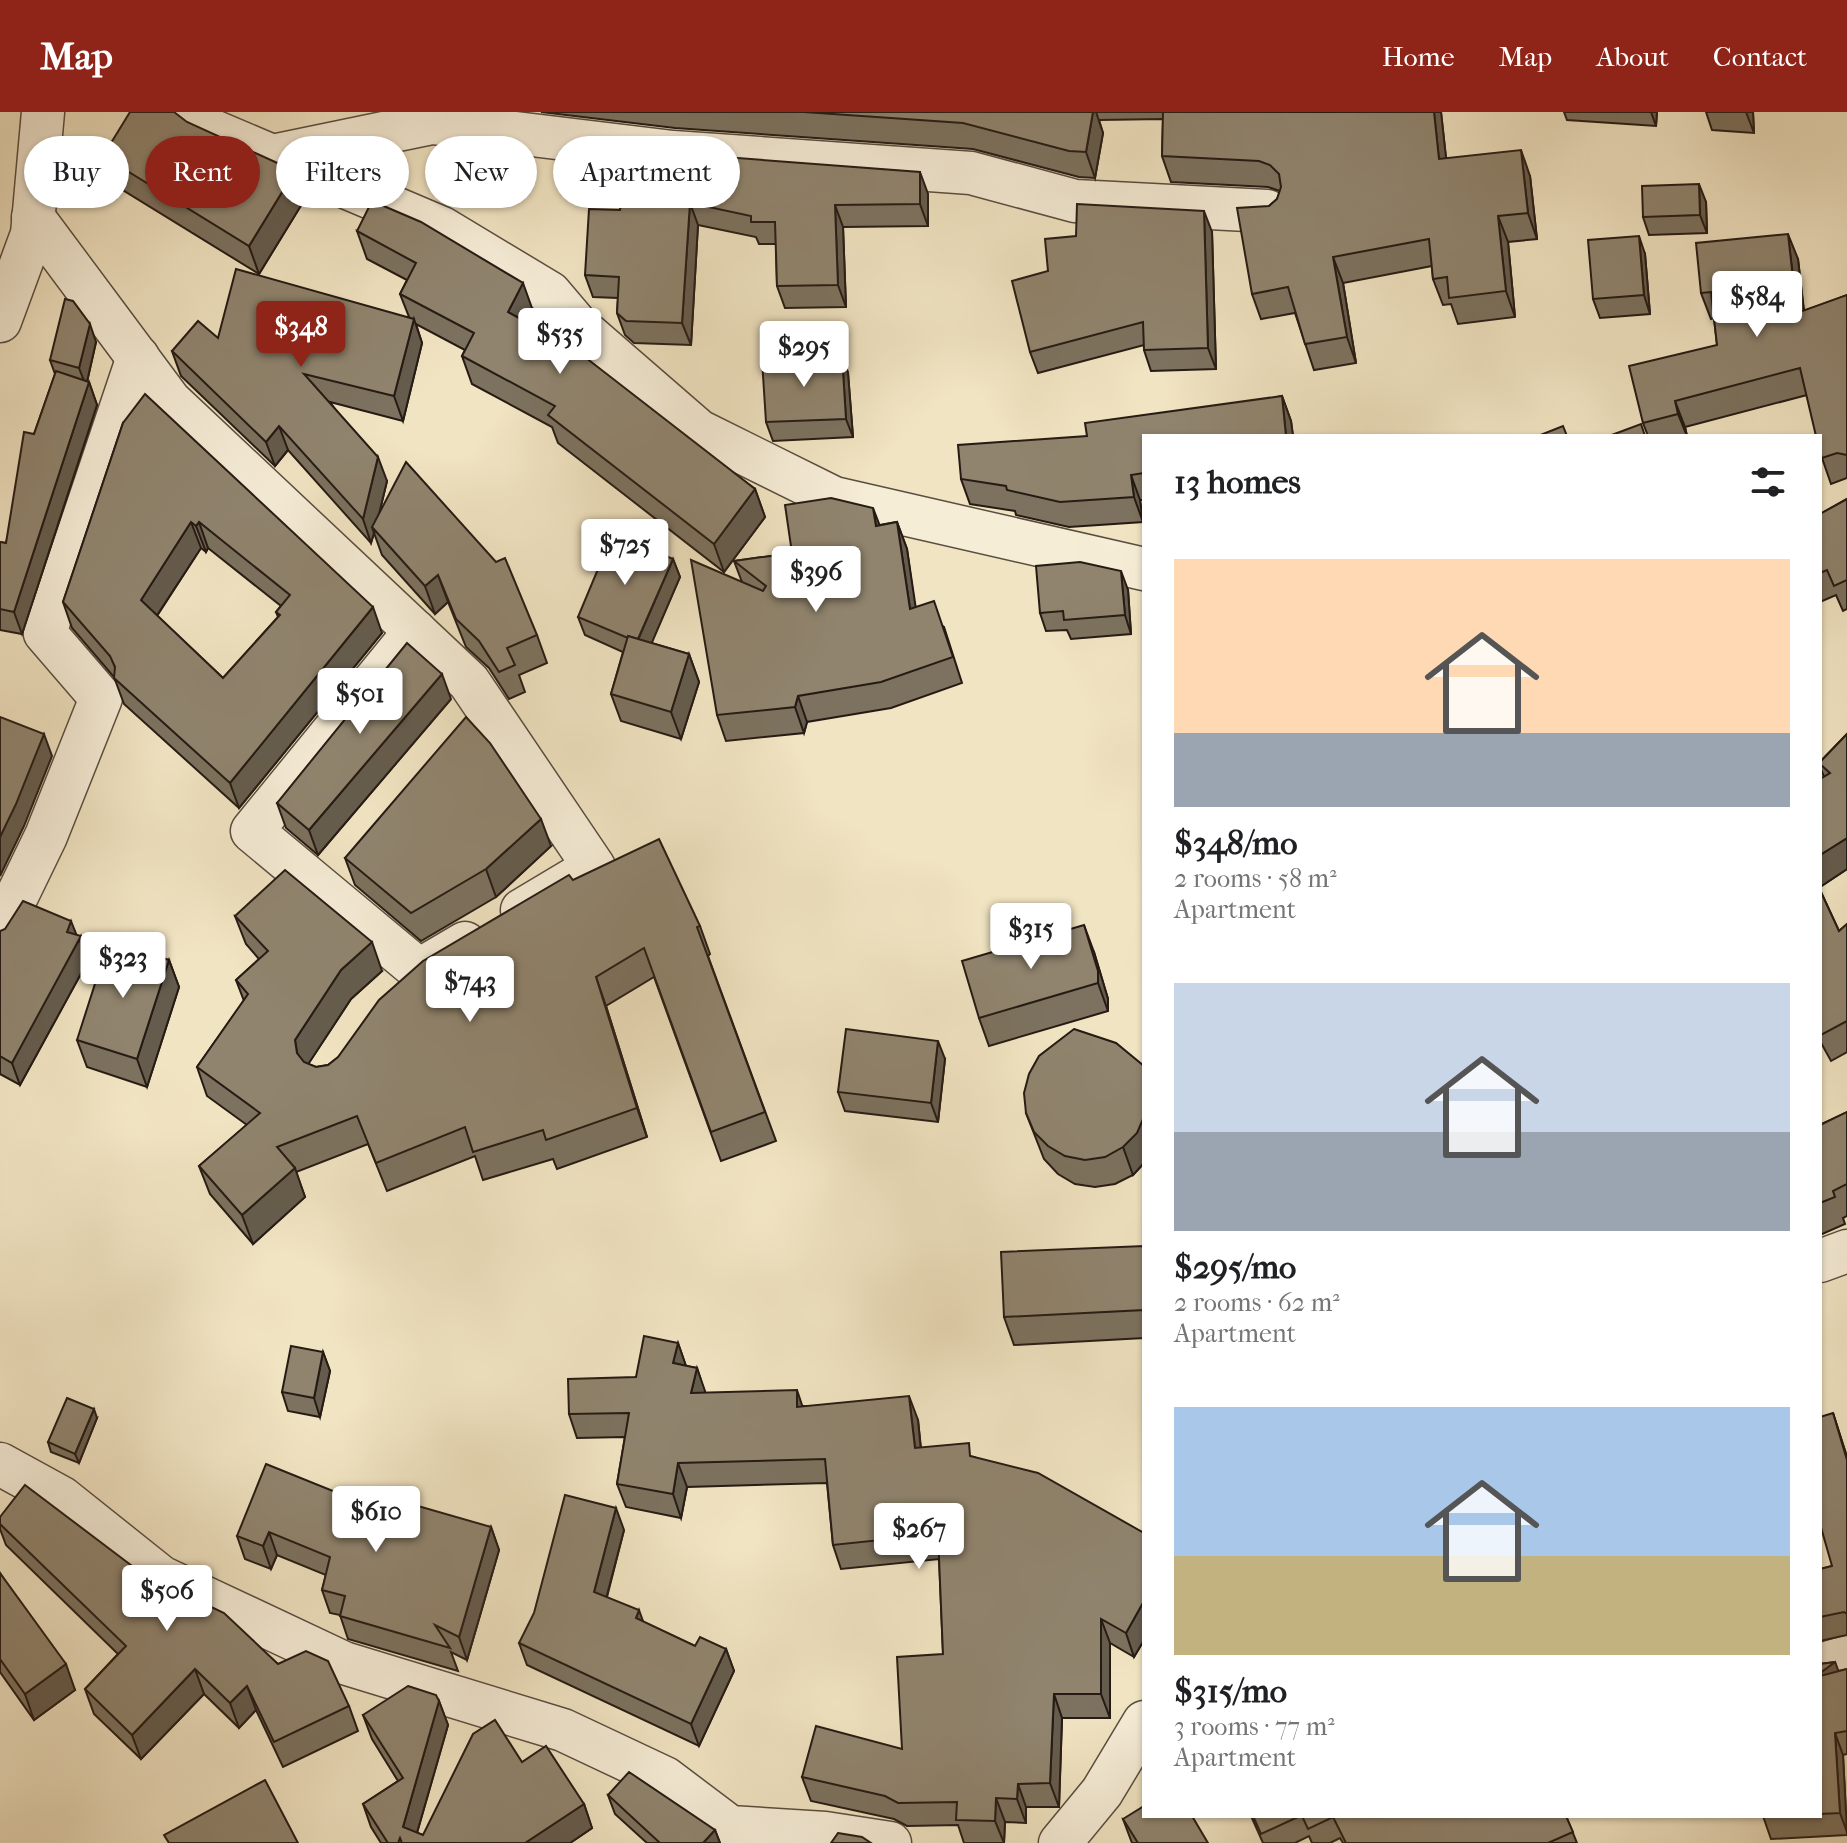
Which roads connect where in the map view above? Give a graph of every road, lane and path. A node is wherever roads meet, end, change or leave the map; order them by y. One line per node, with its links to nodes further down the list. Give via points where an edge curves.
1 (43, 112): 5 (street)
2 (187, 112): 3 (street, via 211,130)
3 (272, 156): 4 (street, via 432,123 673,152 971,173 1075,201); 8 (street, via 442,228 550,293 578,326 699,431 834,498)
4 (1267, 211)
5 (33, 217): 6 (street, via 32,234); 7 (street)
6 (0, 321)
7 (138, 357): 9 (street, via 170,401); 12 (street, via 45,633 101,698 46,836)
8 (1142, 569)
9 (415, 631): 10 (street, via 469,682); 10 (street, via 252,831 331,876 405,983 594,867)
10 (481, 701): 11 (street)
11 (451, 736)
12 (0, 931)
13 (1847, 1251): 14 (street)
14 (1822, 1260)
15 (0, 1464): 19 (street, via 62,1498 161,1577 258,1625 344,1663 563,1730 665,1778 730,1827)
16 (1847, 1657): 17 (street)
17 (1822, 1664)
18 (1142, 1725): 21 (street, via 1102,1792)
19 (797, 1837): 20 (street)
20 (890, 1843)
21 (1060, 1843)

